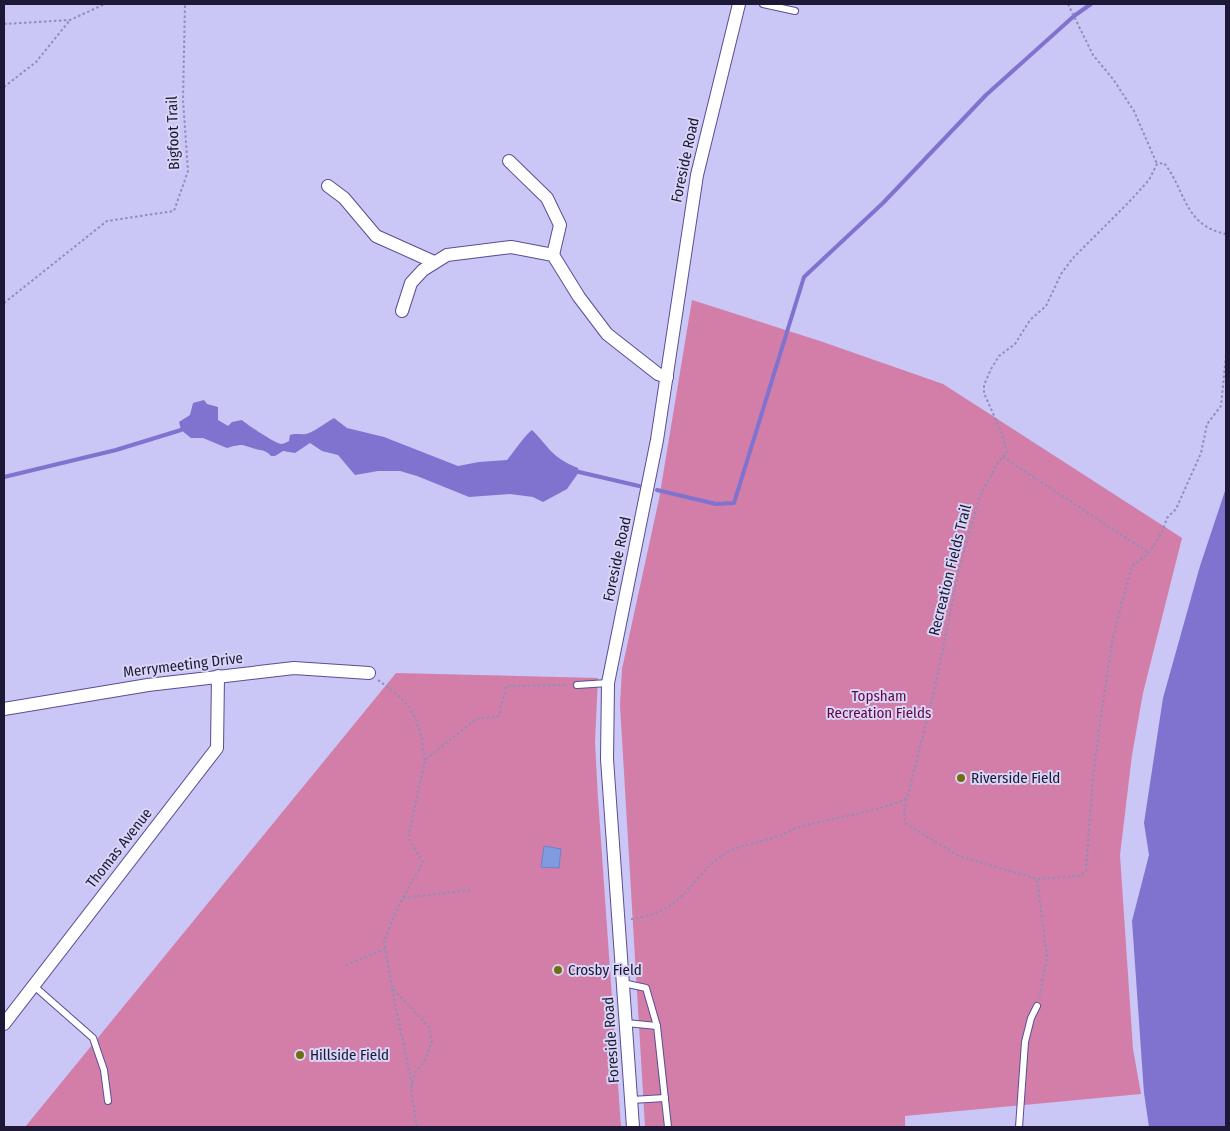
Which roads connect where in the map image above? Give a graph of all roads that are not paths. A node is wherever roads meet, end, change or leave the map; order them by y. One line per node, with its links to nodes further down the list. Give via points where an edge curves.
1 (739, 4): 9 (street, Foreside Road, via 697,175)
2 (763, 4): 3 (lane)
3 (795, 11)
4 (509, 161): 6 (street, via 547,198 560,224)
5 (328, 186): 7 (street, via 344,198 376,236)
6 (553, 254): 7 (street, via 511,247 447,255); 9 (street, via 579,297 607,334 658,374)
7 (434, 262): 8 (street, via 411,283)
8 (402, 311)
9 (667, 377): 12 (street, Foreside Road)
10 (368, 673): 11 (street, Merrymeeting Drive, via 294,668)
11 (218, 676): 14 (street, Merrymeeting Drive); 16 (street, Thomas Avenue, via 217,748)
12 (608, 683): 13 (lane); 15 (street, Foreside Road, via 608,759)
13 (577, 685)
14 (4, 709)
15 (623, 983): 18 (street, Foreside Road); 20 (lane, via 646,988)
16 (34, 986): 19 (street, Thomas Avenue); 23 (lane, via 94,1038 104,1070)
17 (1037, 1006): 26 (lane, via 1025,1042)
18 (626, 1023): 20 (lane); 22 (street, Foreside Road)
19 (4, 1024)
20 (657, 1026): 21 (lane)
21 (666, 1098): 22 (lane); 25 (lane)
22 (631, 1100): 24 (street, Foreside Road)
23 (108, 1101)
24 (633, 1127)
25 (668, 1127)
26 (1019, 1127)

